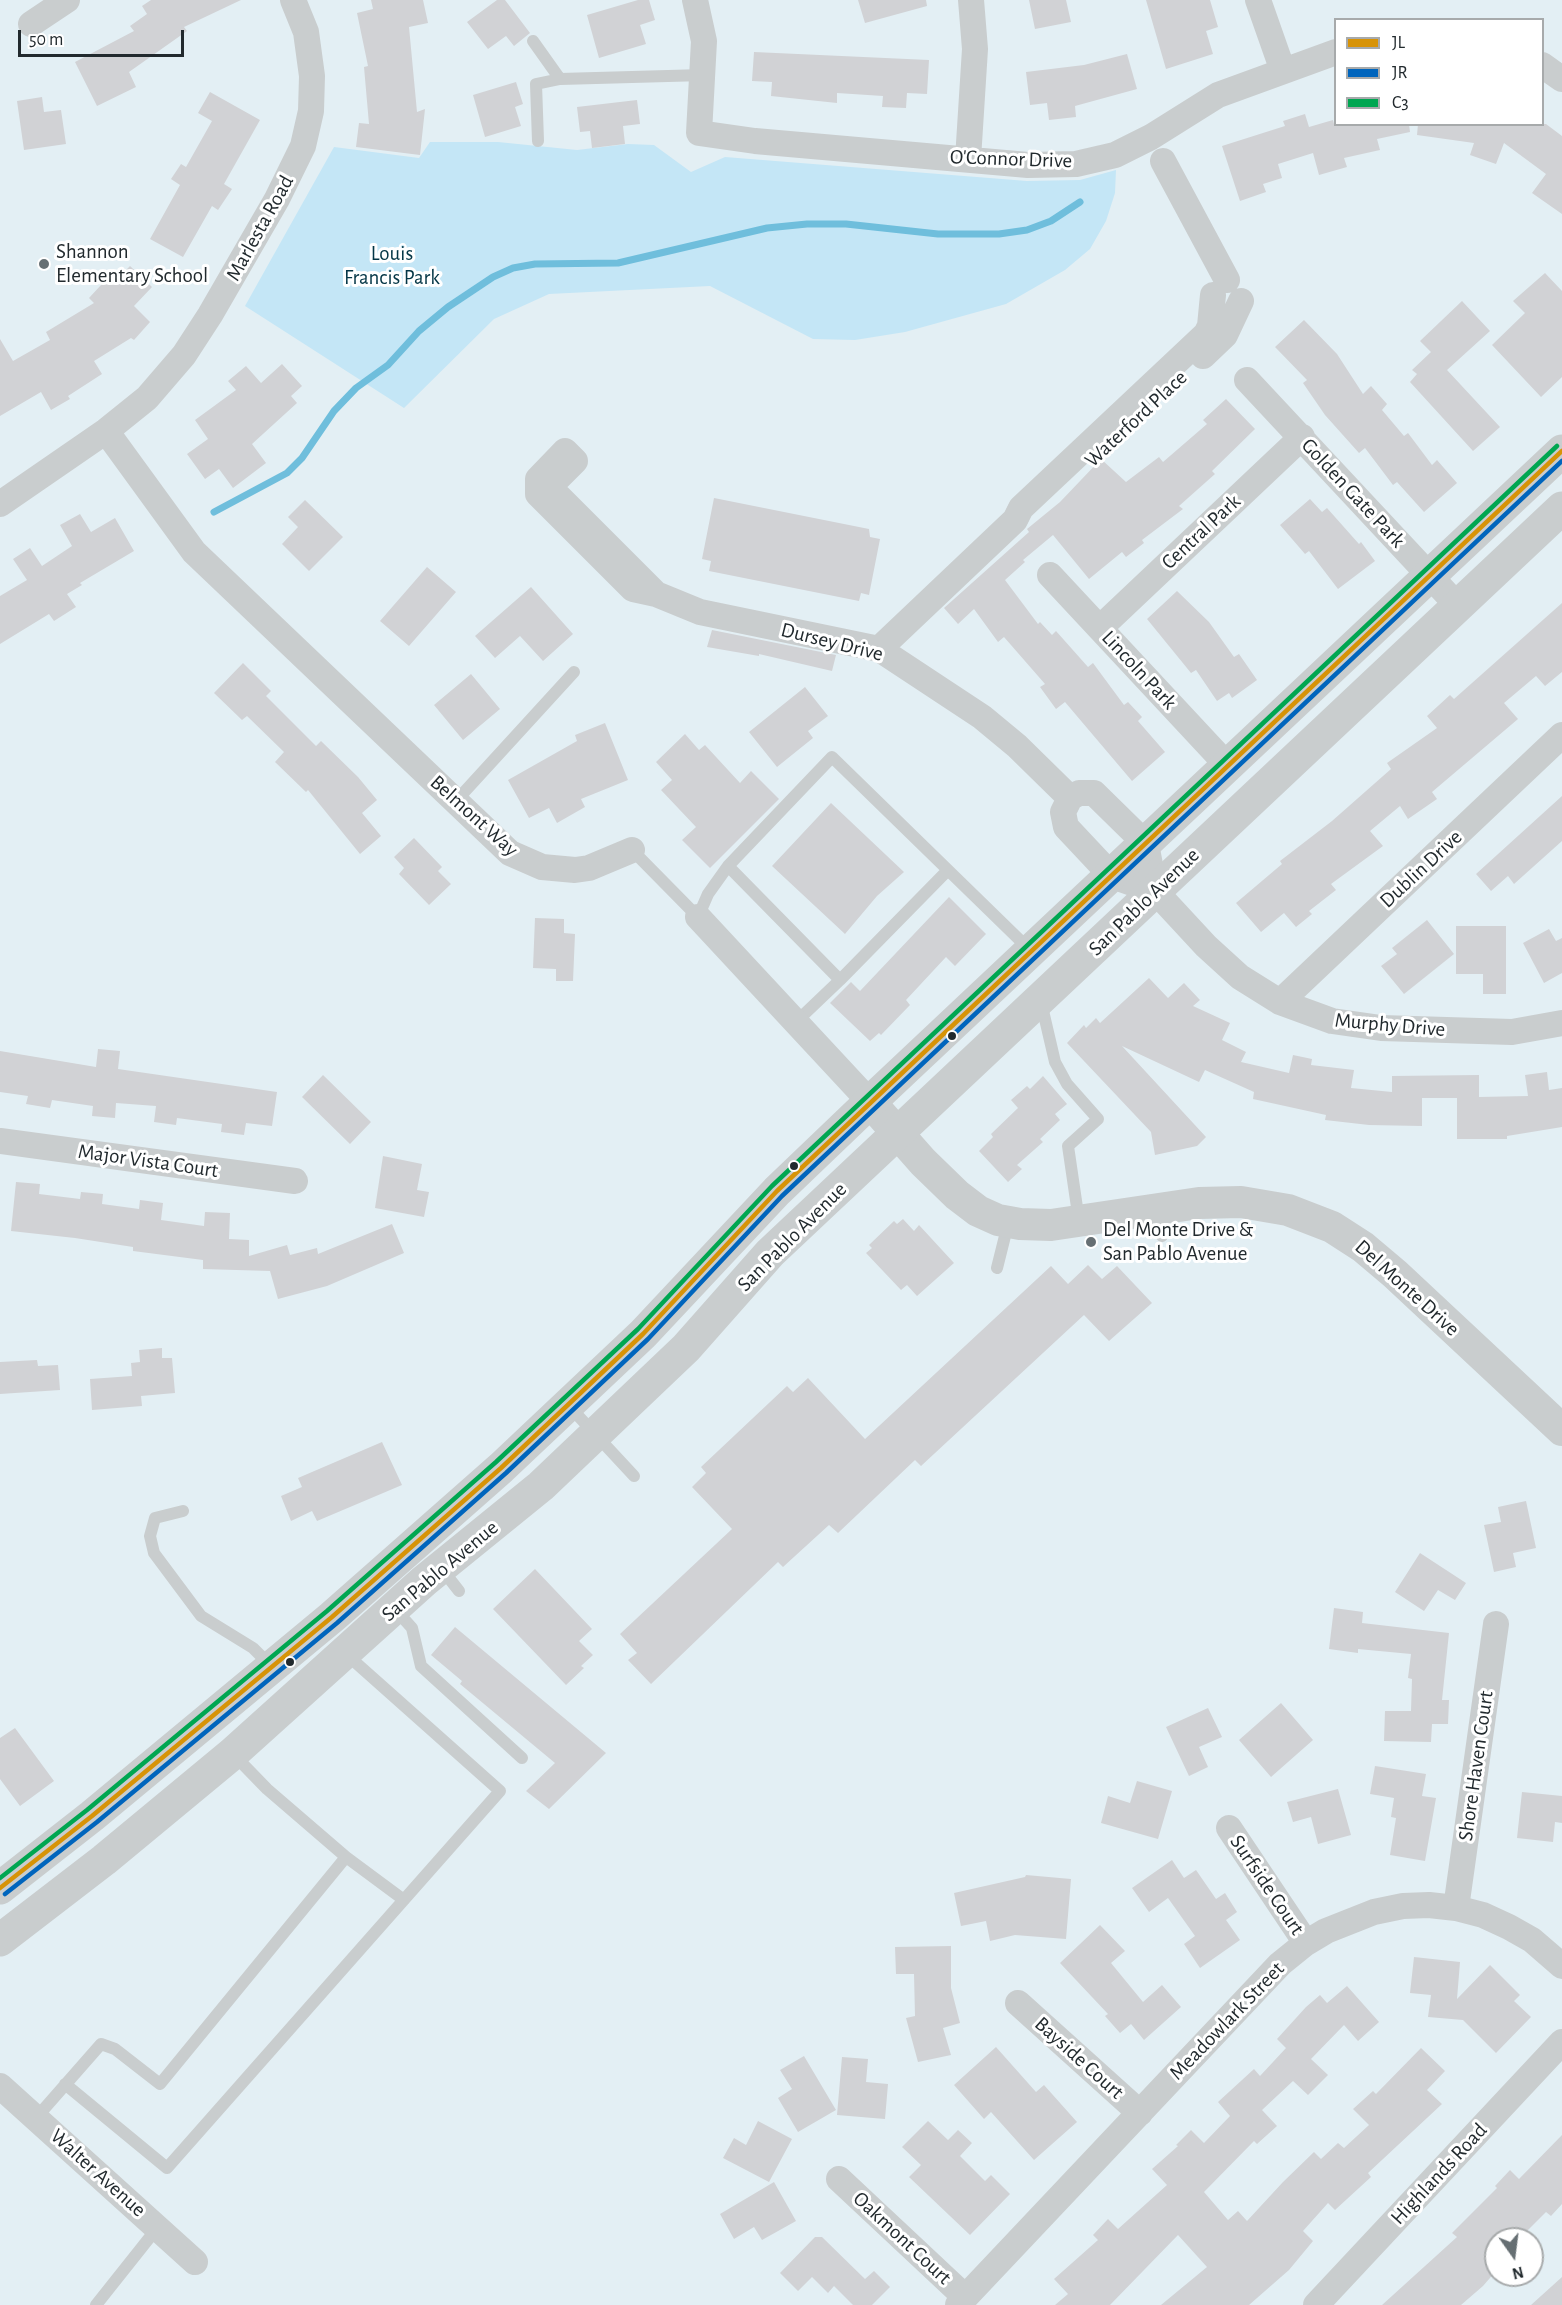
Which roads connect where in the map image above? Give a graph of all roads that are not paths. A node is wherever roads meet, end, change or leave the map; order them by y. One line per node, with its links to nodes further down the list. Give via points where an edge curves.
1 (67, 0): 6 (street)
2 (293, 0): 19 (street, Marlesta Road, via 306,32 312,76 309,121 298,159 184,355 147,398)
3 (695, 0): 11 (street, via 704,41)
4 (970, 0): 15 (street, via 975,49)
5 (1258, 0): 10 (street)
6 (31, 24)
7 (533, 41): 12 (lane)
8 (1334, 52): 10 (street, O'Connor Drive)
9 (1544, 66): 13 (street)
10 (1283, 71): 15 (street, O'Connor Drive, via 1218,95 1115,155 1052,166)
11 (704, 75): 12 (lane); 15 (street, O'Connor Drive, via 699,133)
12 (560, 79): 14 (lane, via 536,84)
13 (1562, 79)
14 (538, 141)
15 (968, 159)
16 (1163, 161): 17 (street, Waterford Place)
17 (1220, 287): 24 (street, Waterford Place, via 1206,334 1021,508); 24 (street, Waterford Place, via 1237,282 1241,288 1236,316 1221,339 1029,518)
18 (1247, 380): 20 (street, Golden Gate Park)
19 (106, 431): 22 (street, Marlesta Road); 35 (street, Belmont Way, via 194,552)
20 (1302, 437): 25 (street, Golden Gate Park); 29 (street, Central Park)
21 (1562, 451): 25 (main road, San Pablo Avenue)
22 (0, 504)
23 (1562, 508): 28 (main road, San Pablo Avenue)
24 (1015, 520): 30 (street, Waterford Place)
25 (1430, 575): 28 (street, Golden Gate Park); 33 (main road, San Pablo Avenue)
26 (1050, 576): 29 (street, Lincoln Park)
27 (656, 594): 27 (street, Dursey Drive, via 552,492 553,483 575,461 565,451 538,479 538,494 633,589); 30 (street, Dursey Drive, via 700,612)
28 (1458, 606): 41 (main road, San Pablo Avenue)
29 (1100, 628): 33 (street, Lincoln Park)
30 (879, 649): 34 (street, Dursey Drive, via 982,717)
31 (574, 672): 35 (lane)
32 (1562, 735): 46 (street, Dublin Drive)
33 (1228, 766): 36 (main road, San Pablo Avenue)
34 (1070, 798): 36 (street, via 1083,792 1094,793); 40 (street, via 1063,812 1066,827)
35 (456, 801): 37 (street, Belmont Way, via 510,853 542,867 589,868)
36 (1146, 844): 40 (main road, San Pablo Avenue); 41 (street)
37 (632, 850): 42 (lane, Belmont Way)
38 (728, 866): 39 (lane, via 832,757); 42 (lane, via 708,894); 44 (lane)
39 (948, 870): 43 (lane); 44 (lane)
40 (1112, 876): 41 (street); 43 (main road, San Pablo Avenue)
41 (1155, 891): 45 (main road, San Pablo Avenue); 46 (street, Murphy Drive, via 1240,977)
42 (698, 917): 47 (street, Belmont Way)
43 (1031, 951): 49 (main road, San Pablo Avenue)
44 (840, 980): 47 (lane)
45 (1040, 1001): 50 (main road, San Pablo Avenue); 54 (lane, via 1054,1062 1067,1084 1098,1119 1068,1146)
46 (1280, 1002): 48 (street, Murphy Drive, via 1332,1020 1381,1028 1512,1032)
47 (797, 1021): 49 (street, Belmont Way)
48 (1562, 1023)
49 (870, 1102): 50 (street, Belmont Way); 56 (main road, San Pablo Avenue, via 769,1200 660,1317)
50 (899, 1134): 53 (street, Del Monte Drive, via 963,1200); 58 (main road, San Pablo Avenue, via 770,1253 686,1347)
51 (0, 1141): 52 (street, Major Vista Court)
52 (295, 1181)
53 (1008, 1222): 54 (street, Del Monte Drive, via 1041,1226); 55 (lane)
54 (1080, 1222): 57 (street, Del Monte Drive, via 1161,1222 1199,1203 1241,1202 1288,1210 1343,1233 1395,1274)
55 (997, 1268)
56 (568, 1405): 58 (lane); 64 (main road, San Pablo Avenue, via 403,1556)
57 (1562, 1430)
58 (595, 1434): 59 (lane); 61 (main road, San Pablo Avenue, via 517,1507 450,1579)
59 (634, 1476)
60 (183, 1511): 64 (lane, via 155,1518 150,1536 154,1553 201,1616 254,1648)
61 (394, 1608): 63 (main road, San Pablo Avenue); 66 (lane, via 412,1628 421,1666)
62 (1496, 1624): 71 (street, Shore Haven Court)
63 (345, 1653): 65 (main road, San Pablo Avenue); 70 (lane, via 500,1791)
64 (272, 1667): 69 (main road, San Pablo Avenue)
65 (232, 1754): 68 (lane); 72 (main road, San Pablo Avenue)
66 (522, 1758)
67 (1228, 1828): 73 (street, Surfside Court)
68 (346, 1857): 70 (lane); 77 (lane, via 160,2084 115,2049 101,2044)
69 (0, 1888)
70 (404, 1900): 77 (lane, via 167,2168)
71 (1456, 1908): 73 (street, Meadowlark Street, via 1429,1905 1374,1912 1348,1920); 74 (street, Meadowlark Street, via 1483,1914 1509,1927 1532,1940)
72 (0, 1940)
73 (1306, 1943): 79 (street, Meadowlark Street, via 1280,1964)
74 (1562, 1966)
75 (1018, 2003): 79 (street, Bayside Court)
76 (1562, 2042): 86 (street, Highlands Road)
77 (65, 2084): 80 (lane)
78 (0, 2086): 80 (street, Walter Avenue)
79 (1140, 2113): 84 (street, Meadowlark Street)
80 (36, 2118): 82 (street, Walter Avenue)
81 (839, 2179): 84 (street, Oakmont Court)
82 (158, 2227): 83 (street, Walter Avenue); 85 (lane)
83 (195, 2262)
84 (961, 2301)
85 (96, 2305)
86 (1316, 2305)

